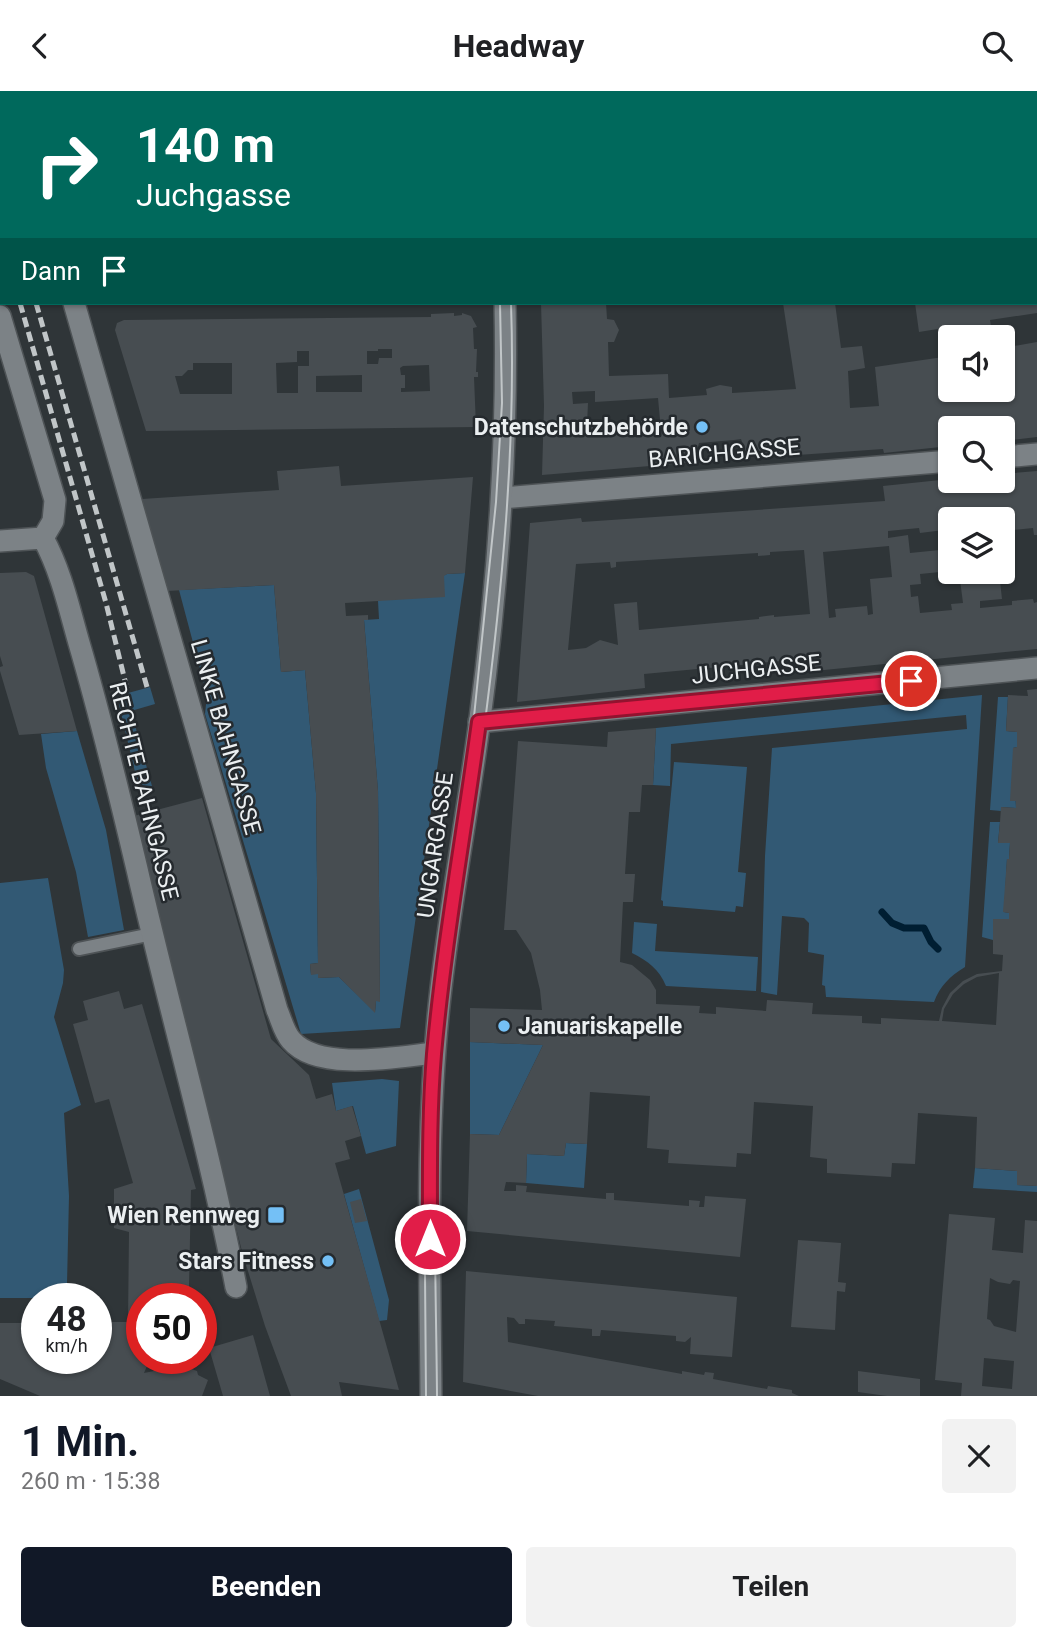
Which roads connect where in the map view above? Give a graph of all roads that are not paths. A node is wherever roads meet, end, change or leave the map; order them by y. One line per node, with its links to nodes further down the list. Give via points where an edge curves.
1 (75, 305): 14 (street, LINKE BAHNGASSE, via 277,1010 289,1038 323,1059)
2 (505, 305): 7 (street, UNGARGASSE)
3 (0, 316): 8 (street, via 55,500 53,521)
4 (1037, 454): 5 (street)
5 (1015, 456)
6 (938, 462): 7 (street, BARICHGASSE)
7 (502, 498): 11 (street, UNGARGASSE)
8 (43, 538): 9 (street); 12 (street, RECHTE BAHNGASSE, via 62,583 99,712)
9 (0, 541)
10 (1037, 668): 11 (street, JUCHGASSE)
11 (479, 722): 14 (street, UNGARGASSE)
12 (152, 934): 13 (lane); 15 (street, RECHTE BAHNGASSE, via 218,1191)
13 (79, 949)
14 (434, 1053): 16 (street, UNGARGASSE)
15 (236, 1287)
16 (431, 1396)

